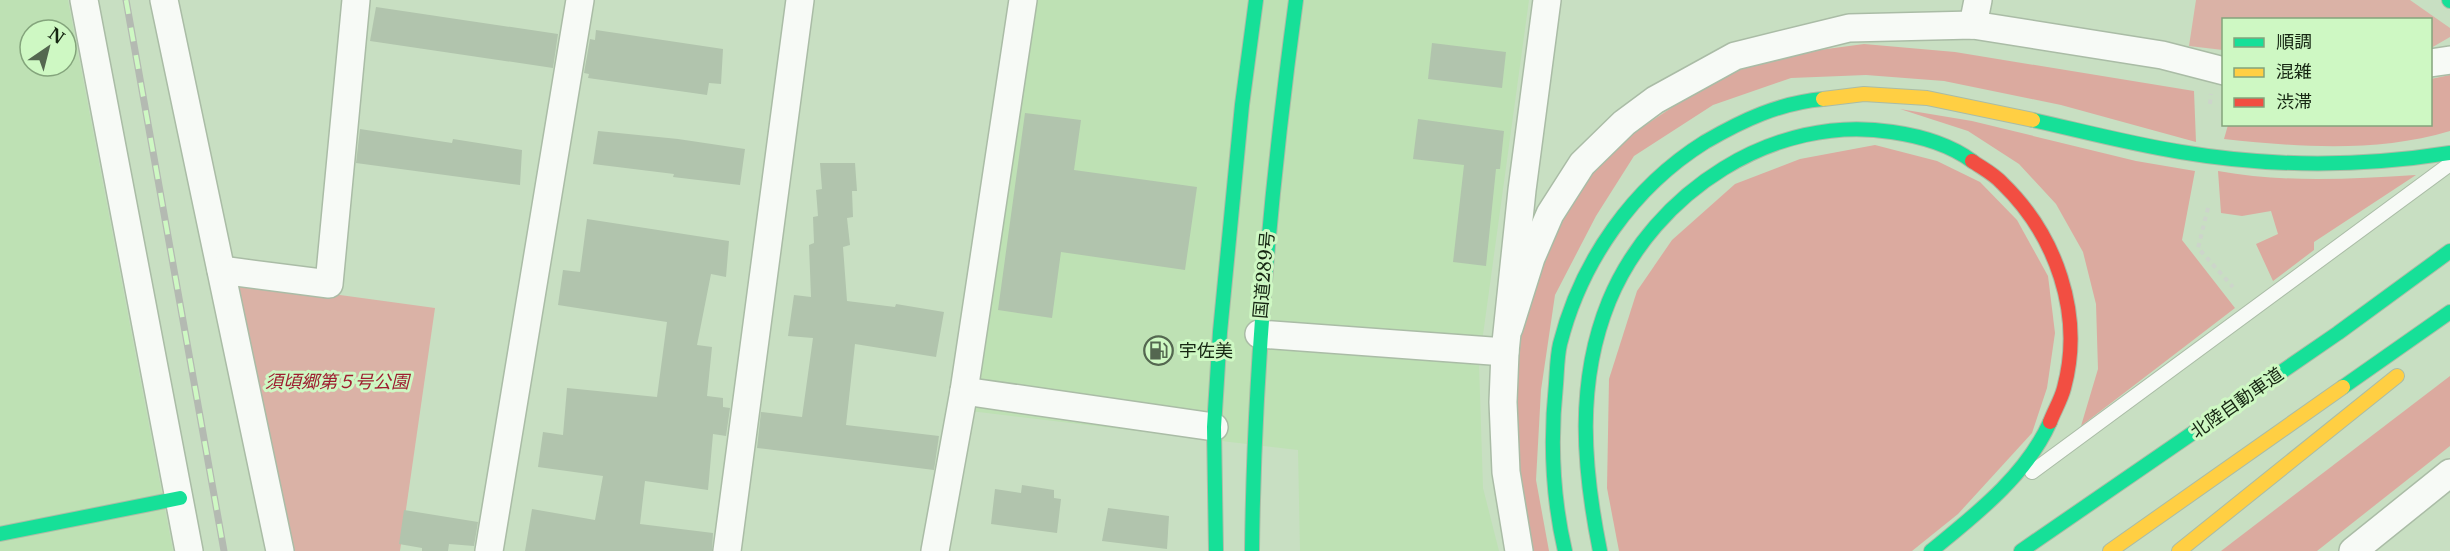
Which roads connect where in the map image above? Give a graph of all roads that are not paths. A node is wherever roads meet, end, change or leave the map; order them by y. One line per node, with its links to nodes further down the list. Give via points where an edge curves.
1 (84, 0): 25 (street)
2 (164, 0): 17 (street)
3 (356, 0): 17 (street, via 329,284)
4 (580, 0): 30 (street)
5 (800, 0): 31 (street)
6 (1023, 0): 22 (street)
7 (1256, 0): 23 (main road, via 1229,232)
8 (1296, 0): 19 (main road, 国道289号, via 1280,116)
9 (1547, 0): 20 (street)
10 (1975, 13): 13 (street); 20 (street, via 1849,28 1735,56 1655,100 1624,123 1582,164 1550,214 1531,258)
11 (2450, 60): 12 (street)
12 (2432, 63)
13 (2222, 71)
14 (2450, 153): 36 (main road, via 2404,162 2258,162 2179,152 1959,104 1901,96 1847,94 1795,101 1746,117 1702,141 1661,173 1627,209 1598,250 1576,295 1560,346 1552,412 1552,474)
15 (2450, 164): 26 (lane)
16 (2450, 251): 39 (main road, 北陸自動車道, via 2328,340)
17 (221, 270): 29 (street)
18 (2450, 312): 40 (main road)
19 (1259, 334): 20 (street); 34 (main road, 国道289号)
20 (1507, 340): 35 (street, via 1503,402 1506,472)
21 (2404, 369): 41 (main road)
22 (964, 391): 23 (street); 32 (street)
23 (1214, 427): 33 (main road)
24 (2450, 473): 42 (street)
25 (180, 498): 27 (main road); 28 (street)
26 (1986, 506): 37 (main road, via 2021,469 2040,441 2063,393 2071,350 2070,307 2059,266 2041,227 2015,194 1986,168 1919,136 1881,128 1839,128 1758,147 1719,168 1655,225 1630,262 1605,314 1593,351 1585,405 1584,458); 38 (main road)
27 (0, 534)
28 (189, 551)
29 (280, 551)
30 (489, 551)
31 (727, 551)
32 (935, 551)
33 (1216, 551)
34 (1252, 551)
35 (1519, 551)
36 (1565, 551)
37 (1600, 551)
38 (1931, 551)
39 (2021, 551)
40 (2110, 551)
41 (2180, 551)
42 (2353, 551)

